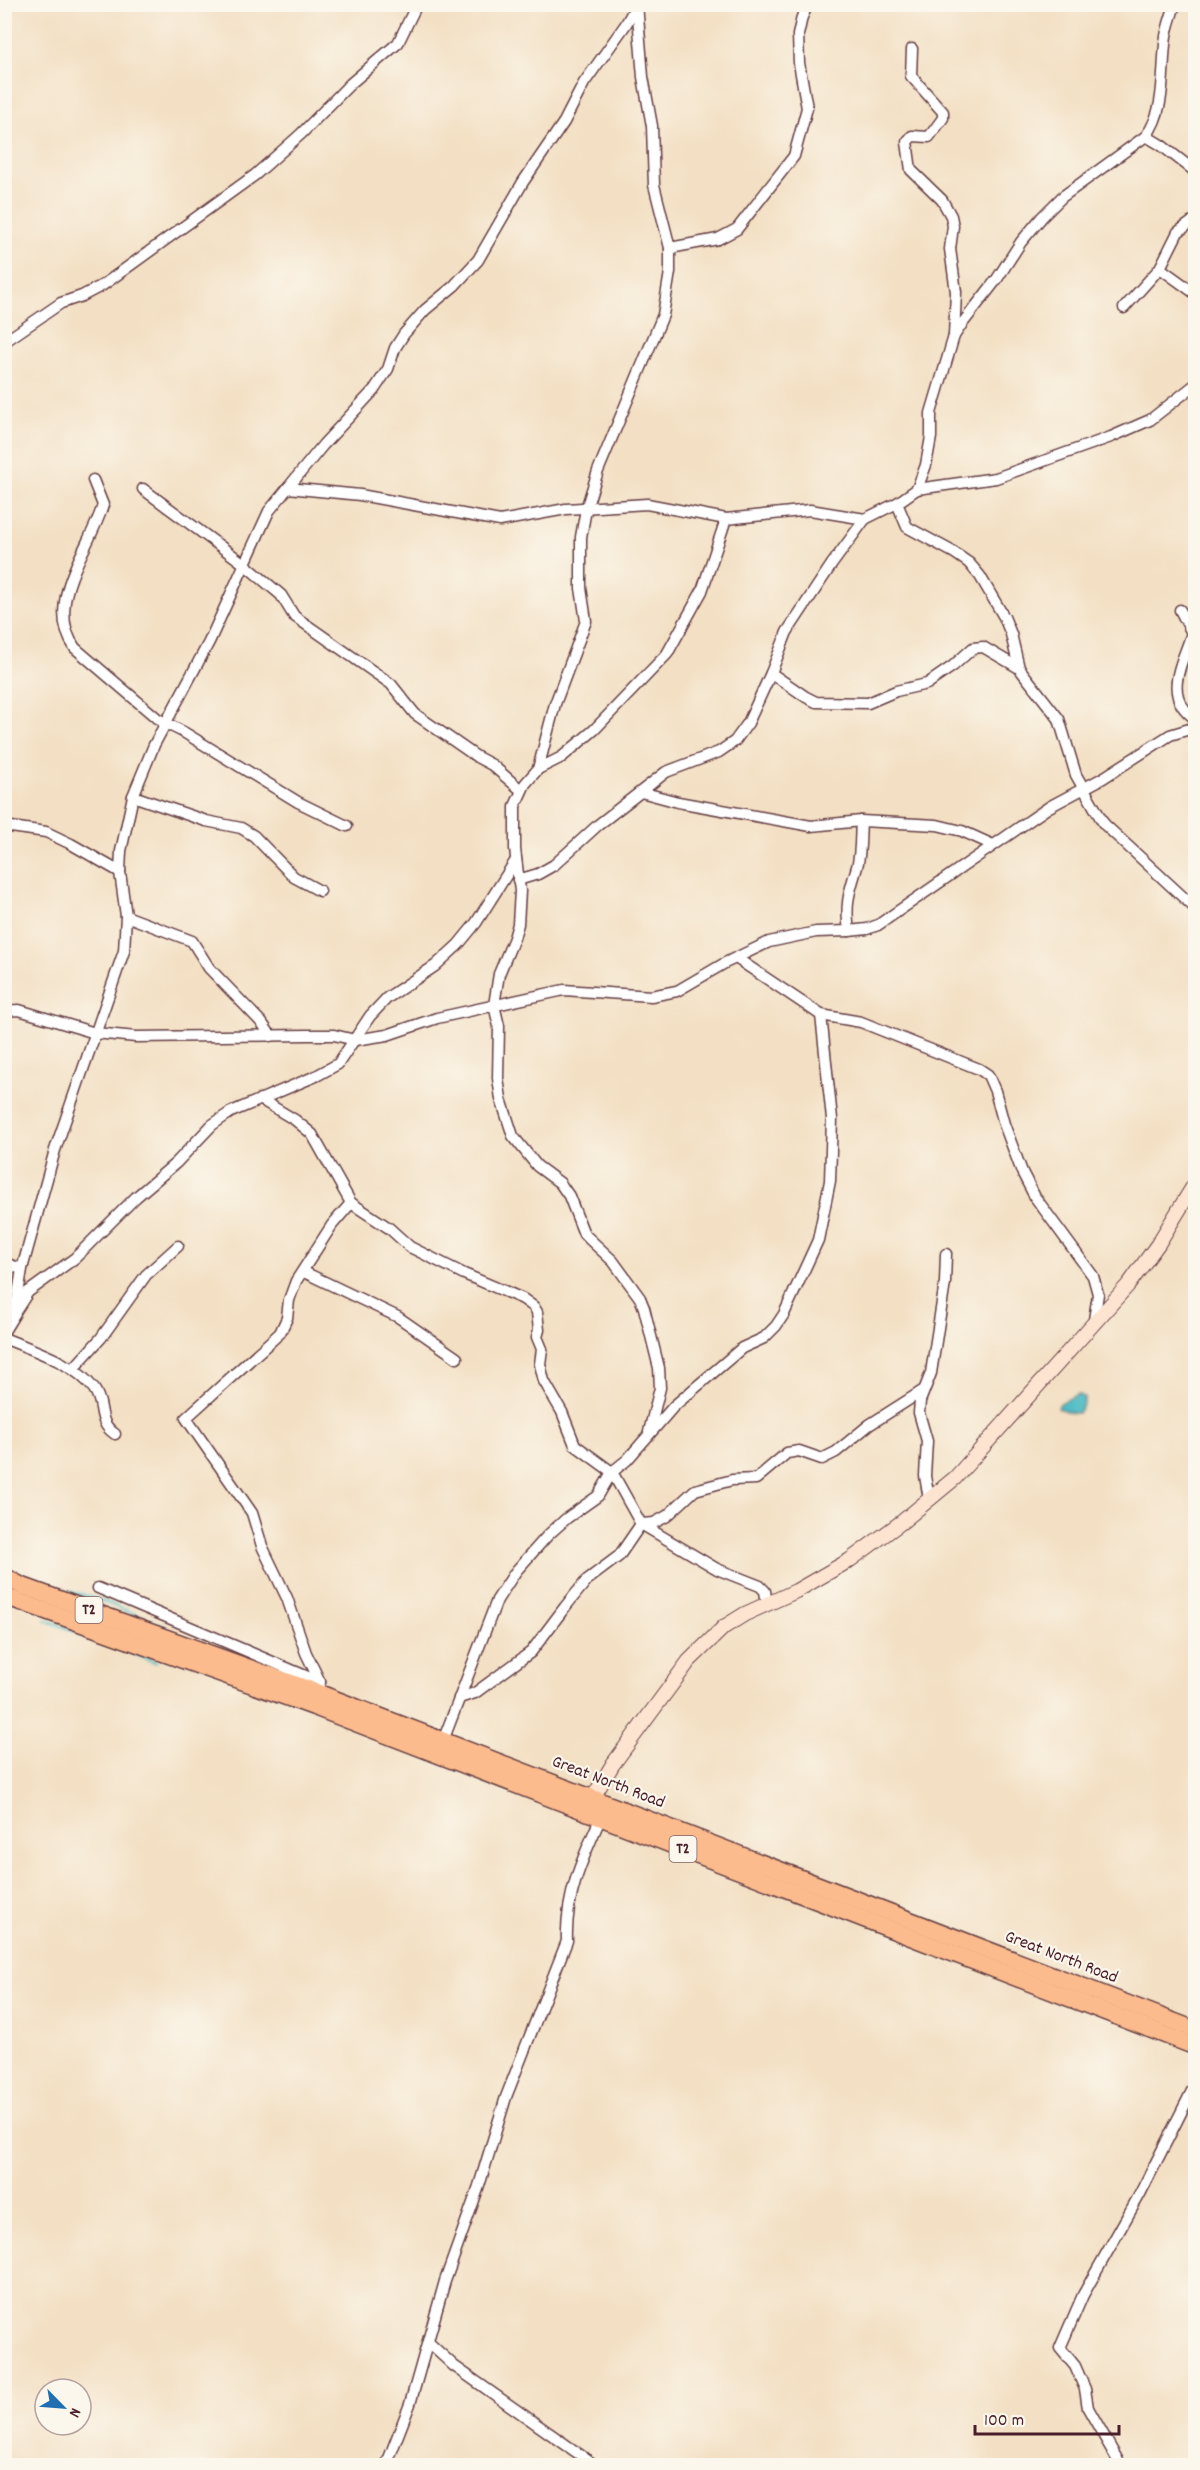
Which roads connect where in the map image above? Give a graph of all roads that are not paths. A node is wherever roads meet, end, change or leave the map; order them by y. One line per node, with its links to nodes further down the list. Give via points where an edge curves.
1 (417, 4): 14 (street, via 398,43 255,175 103,285 61,303)
2 (637, 4): 9 (street, via 654,185); 17 (street, via 584,83 478,260 404,334 374,390)
3 (808, 4): 9 (street, via 798,35 807,108 794,156 737,229 718,238)
4 (1175, 4): 6 (street, via 1166,34 1160,110)
5 (912, 49): 13 (street, via 911,76 944,112 929,137 912,136 907,142 911,170 942,200 951,216 950,249 956,292)
6 (1146, 136): 7 (street); 13 (street, via 1042,216)
7 (1196, 172)
8 (1196, 219): 10 (street, via 1178,232)
9 (670, 248): 21 (street, via 663,315)
10 (1160, 268): 11 (street); 12 (street)
11 (1196, 294)
12 (1124, 308)
13 (954, 336): 19 (street, via 931,413 926,465)
14 (4, 342)
15 (1196, 384): 19 (street, via 1150,420 1111,437 996,478)
16 (93, 480): 29 (street, via 103,505 68,586 67,636 75,648)
17 (288, 488): 21 (street, via 360,495 500,521); 24 (street, via 268,511)
18 (143, 489): 24 (street)
19 (917, 489): 20 (street)
20 (897, 503): 23 (street); 26 (street, via 907,527 953,552 980,576 1004,617)
21 (586, 509): 22 (street, via 647,504); 31 (street, via 581,537 581,588 586,621 555,704)
22 (726, 519): 23 (street, via 810,510); 31 (street, via 702,591 667,654 594,730 562,757)
23 (865, 519): 27 (street, via 787,632)
24 (243, 563): 29 (street, via 209,642); 33 (street, via 281,595 294,616 391,684 416,714 492,765)
25 (1180, 610): 28 (street, via 1192,633 1175,693 1179,704)
26 (1019, 668): 27 (street, via 983,647 973,648 927,684 868,703 816,702); 32 (street, via 1059,719)
27 (771, 673): 34 (street, via 748,723 735,741 719,752 666,772)
28 (1196, 719)
29 (165, 723): 35 (street); 38 (street, via 298,802)
30 (1196, 728): 32 (street, via 1170,735)
31 (538, 769): 33 (street)
32 (1082, 788): 39 (street); 44 (street, via 1111,831)
33 (521, 790): 40 (street, via 515,806)
34 (641, 792): 36 (street, via 811,826); 42 (street, via 554,865)
35 (133, 796): 41 (street); 43 (street, via 206,821 241,828 294,877)
36 (861, 821): 39 (street, via 937,825); 46 (street, via 858,866 847,901)
37 (4, 826): 41 (street, via 46,832)
38 (347, 826)
39 (993, 844): 46 (street, via 878,925)
40 (516, 860): 42 (street); 53 (street, via 458,945 435,966 387,998)
41 (120, 872): 45 (street)
42 (518, 879): 48 (street, via 518,924 499,974)
43 (320, 891)
44 (1196, 909)
45 (126, 916): 51 (street, via 123,951); 52 (street, via 192,941 210,968)
46 (849, 931): 47 (street, via 787,937)
47 (735, 958): 48 (street, via 668,993 651,996 564,990); 50 (street)
48 (494, 1005): 53 (street); 69 (street, via 499,1026 501,1100 513,1136 537,1166 560,1183 585,1234 613,1261 644,1308 660,1388)
49 (4, 1011): 51 (street, via 26,1011)
50 (821, 1015): 63 (street, via 893,1033 988,1075 1022,1172 1035,1197 1093,1276 1098,1294); 69 (street, via 832,1119 830,1181 818,1240 777,1326 708,1376)
51 (95, 1033): 52 (street, via 135,1038); 60 (street, via 55,1150)
52 (272, 1036): 53 (street, via 334,1035)
53 (355, 1040): 54 (street, via 338,1064)
54 (260, 1099): 56 (street, via 312,1134); 62 (street, via 212,1125 75,1258 28,1292)
55 (1196, 1182): 63 (street, via 1135,1276)
56 (351, 1203): 61 (street, via 332,1225); 71 (street, via 410,1247 534,1307 544,1381 575,1445)
57 (178, 1246): 67 (street, via 146,1275 101,1338)
58 (946, 1254): 68 (street, via 931,1374)
59 (4, 1263): 60 (street)
60 (22, 1269): 62 (street)
61 (304, 1272): 66 (street, via 398,1317); 78 (street, via 296,1281 280,1333 186,1418 252,1513 262,1546 287,1598)
62 (15, 1313): 64 (street)
63 (1095, 1320): 72 (street, via 954,1478)
64 (4, 1331)
65 (4, 1338): 67 (street)
66 (456, 1358)
67 (73, 1369): 70 (street, via 96,1391 104,1424)
68 (924, 1390): 72 (street, via 920,1413 927,1441 925,1476); 73 (street, via 822,1460 799,1451 787,1453 756,1479 732,1480 695,1490 667,1516)
69 (649, 1432): 71 (street, via 627,1461)
70 (115, 1434)
71 (612, 1472): 73 (street); 79 (street, via 598,1496 554,1530 516,1571 497,1600)
72 (929, 1499): 77 (street, via 850,1560)
73 (641, 1524): 77 (street, via 707,1564 760,1586); 79 (street, via 619,1556 587,1580 531,1652 475,1693)
74 (4, 1576): 78 (main road, Great North Road / T2)
75 (98, 1588): 78 (street)
76 (4, 1596): 78 (main road, Great North Road / T2)
77 (767, 1604): 81 (street, via 724,1627 689,1660 613,1764)
78 (317, 1694): 80 (main road, Great North Road / T2)
79 (459, 1698): 80 (street)
80 (441, 1747): 81 (main road, Great North Road / T2)
81 (589, 1804): 82 (main road, Great North Road / T2); 83 (main road, Great North Road / T2)
82 (601, 1817): 84 (main road, Great North Road / T2); 86 (street, via 571,1892 567,1941 506,2097 445,2281)
83 (1196, 2030)
84 (1196, 2047)
85 (1196, 2084): 89 (street, via 1083,2295 1060,2348 1075,2366 1088,2408)
86 (429, 2343): 87 (street); 88 (street, via 454,2366)
87 (386, 2466)
88 (596, 2466)
89 (1121, 2466)

